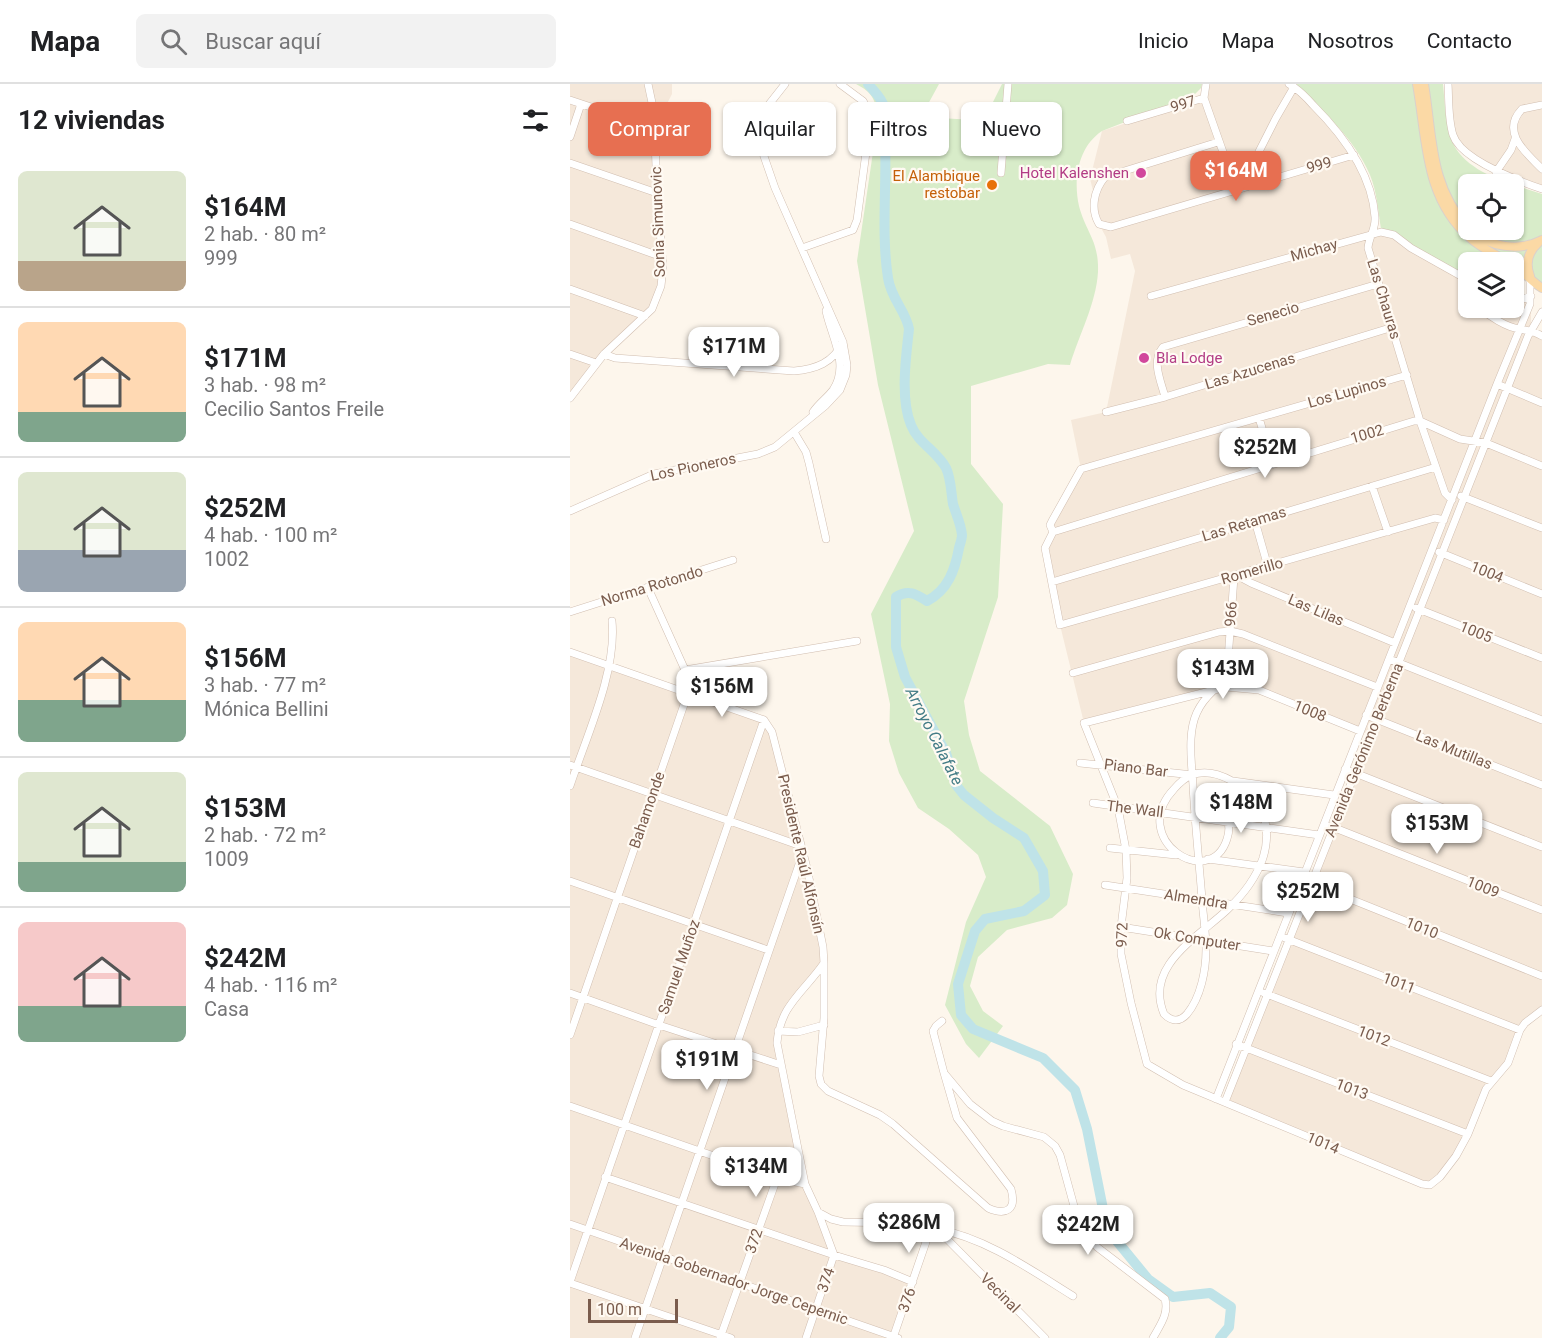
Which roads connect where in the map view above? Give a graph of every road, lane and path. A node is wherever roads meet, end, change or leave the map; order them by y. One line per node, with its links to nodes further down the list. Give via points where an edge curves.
1 (648, 84): 12 (street, Sonia Simunovic)
2 (785, 84): 34 (street, Los Pioneros, via 764,112 758,139)
3 (840, 84): 34 (street, via 863,101 871,115 857,220 852,230)
4 (1008, 84): 25 (street)
5 (1206, 84): 10 (street)
6 (1417, 84): 35 (main road, via 1429,167 1443,205 1470,238)
7 (1424, 84): 29 (main road, via 1440,181)
8 (1448, 84): 24 (street, via 1454,136 1462,147)
9 (1291, 86): 20 (street, Las Chauras, via 1326,118); 26 (street)
10 (1204, 98): 16 (street, 997); 19 (street)
11 (570, 100): 13 (street)
12 (653, 102)
13 (581, 104): 15 (street); 17 (street)
14 (1542, 105): 18 (street, via 1522,109 1517,115)
15 (588, 106)
16 (1127, 121)
17 (570, 137)
18 (1515, 139): 23 (street); 24 (street)
19 (1218, 142): 26 (street); 26 (street, 999, via 1105,177 1098,189 1095,217 1099,224 1111,226)
20 (1354, 155): 26 (street, 999); 31 (street, Las Chauras, via 1371,195 1375,225)
21 (655, 156): 28 (street, Sonia Simunovic)
22 (570, 163): 28 (street)
23 (1542, 169)
24 (1496, 172): 27 (street)
25 (1001, 173)
26 (1238, 188)
27 (1542, 189)
28 (657, 193): 36 (street, Sonia Simunovic)
29 (1458, 214)
30 (570, 224): 36 (street)
31 (1370, 234): 38 (street, Michay, via 1394,235); 40 (street, Las Chauras, via 1368,248); 43 (street, Michay)
32 (1484, 240): 33 (main road, via 1515,246)
33 (1540, 241): 39 (main road, via 1527,261)
34 (802, 248): 46 (street, Los Pioneros)
35 (1493, 252)
36 (662, 257): 48 (street, Sonia Simunovic, via 661,286)
37 (1524, 272): 39 (main road)
38 (1458, 274)
39 (1530, 277): 41 (main road); 44 (street)
40 (1378, 284): 50 (street, Las Chauras); 62 (street, Senecio, via 1169,345 1160,350 1157,361)
41 (1542, 288)
42 (570, 289): 48 (street)
43 (1151, 296)
44 (1531, 296): 45 (street); 51 (street, Avenida Gerónimo Berberna)
45 (1524, 298)
46 (826, 304): 54 (street, Los Pioneros); 55 (street, Los Pioneros)
47 (1542, 312): 52 (street, Avenida Gerónimo Berberna)
48 (645, 316): 57 (street, Sonia Simunovic)
49 (1496, 318): 51 (street)
50 (1393, 327): 59 (street, Las Chauras); 62 (street, Las Azucenas)
51 (1520, 330): 52 (street); 60 (street, Avenida Gerónimo Berberna)
52 (1531, 330): 53 (street); 61 (street, Avenida Gerónimo Berberna)
53 (1542, 336)
54 (843, 342): 55 (street); 66 (street, Los Pioneros, via 847,365 842,386)
55 (839, 350): 57 (street, via 826,363 811,370 794,371 615,358); 66 (street, Los Pioneros, via 836,383)
56 (570, 354): 58 (street)
57 (604, 354): 58 (street, Sonia Simunovic)
58 (596, 363): 63 (street, Sonia Simunovic)
59 (1407, 375): 67 (street, Los Lupinos); 68 (street, Las Chauras)
60 (1497, 384): 61 (street); 70 (street, Avenida Gerónimo Berberna)
61 (1508, 389): 64 (street); 71 (street, Avenida Gerónimo Berberna)
62 (1166, 397): 65 (street, Las Azucenas)
63 (570, 398)
64 (1542, 403)
65 (1106, 412)
66 (810, 416): 69 (street, Los Pioneros)
67 (1260, 418): 72 (street); 82 (street, Los Lupinos, via 1081,469 1050,525)
68 (1420, 421): 70 (street); 72 (street, 1002); 73 (street, Las Chauras)
69 (794, 432): 78 (street, Los Pioneros, via 767,451 654,474); 84 (street, via 806,452)
70 (1475, 442): 71 (street); 76 (street, Avenida Gerónimo Berberna)
71 (1486, 443): 74 (street); 77 (street, Avenida Gerónimo Berberna)
72 (1273, 464): 82 (street, 1002)
73 (1436, 466): 75 (street, Las Retamas); 76 (street, Las Chauras, via 1445,493)
74 (1542, 466)
75 (1372, 486): 80 (street, Las Retamas); 83 (street)
76 (1453, 497): 77 (street); 79 (street, Avenida Gerónimo Berberna)
77 (1465, 497): 81 (street); 86 (street, Avenida Gerónimo Berberna)
78 (570, 511)
79 (1444, 520): 83 (street, Romerillo, via 1435,518); 85 (street, Avenida Gerónimo Berberna)
80 (1255, 521): 88 (street); 90 (street, Las Retamas)
81 (1542, 528)
82 (1053, 532): 90 (street, via 1045,548)
83 (1388, 532): 88 (street, Romerillo)
84 (826, 539)
85 (1432, 550): 86 (street, 1004); 93 (street, Avenida Gerónimo Berberna)
86 (1442, 554): 92 (street, 1004); 94 (street, Avenida Gerónimo Berberna)
87 (733, 560): 91 (street, Norma Rotondo)
88 (1268, 567): 89 (street, Romerillo)
89 (1236, 576): 90 (street, Romerillo, via 1060,625); 97 (street, 966); 99 (street, Las Lilas)
90 (1052, 582)
91 (648, 588): 95 (street, Norma Rotondo); 105 (street, Bahamonde)
92 (1542, 594)
93 (1410, 605): 94 (street, 1005); 99 (street, Avenida Gerónimo Berberna)
94 (1420, 609): 101 (street, 1005); 103 (street, Avenida Gerónimo Berberna)
95 (570, 612)
96 (612, 621): 104 (street)
97 (1230, 631): 106 (street); 107 (street, 966); 108 (street)
98 (857, 641): 105 (street)
99 (1395, 643): 102 (street, Avenida Gerónimo Berberna)
100 (570, 652): 104 (street)
101 (1542, 658)
102 (1389, 659): 103 (street); 108 (street, Avenida Gerónimo Berberna)
103 (1399, 663): 112 (street, Avenida Gerónimo Berberna); 114 (street)
104 (610, 667): 110 (street); 119 (street)
105 (685, 670): 110 (street, Bahamonde)
106 (1073, 673)
107 (1226, 687): 109 (street, 1008); 116 (street, 1008, via 1259,690)
108 (1377, 687): 111 (street, Avenida Gerónimo Berberna)
109 (1215, 690): 115 (street, 1008); 122 (street, via 1199,706 1192,725)
110 (688, 693): 113 (street); 126 (street, Bahamonde)
111 (1366, 715): 112 (street, Las Mutillas); 116 (street, Avenida Gerónimo Berberna)
112 (1377, 719): 121 (street, Avenida Gerónimo Berberna); 124 (street, Las Mutillas)
113 (764, 720): 133 (street, Samuel Muñoz); 141 (street, Presidente Raúl Alfonsín, via 772,732)
114 (1542, 720)
115 (1084, 723): 118 (street, 972)
116 (1360, 731): 120 (street, Avenida Gerónimo Berberna)
117 (1080, 763): 118 (street, Piano Bar)
118 (1101, 764): 122 (street, Piano Bar); 130 (street, 972)
119 (573, 766): 125 (street); 126 (street)
120 (1345, 769): 121 (street); 127 (street, Avenida Gerónimo Berberna)
121 (1355, 774): 137 (street, Avenida Gerónimo Berberna); 139 (street)
122 (1192, 775): 123 (street, Piano Bar, via 1213,774); 131 (street, via 1173,790); 132 (street)
123 (1231, 781): 127 (street); 136 (street, via 1254,798)
124 (1542, 785)
125 (570, 786)
126 (653, 795): 133 (street); 152 (street, Bahamonde)
127 (1334, 795): 135 (street, Avenida Gerónimo Berberna)
128 (1217, 801): 134 (street)
129 (1094, 803): 130 (street, The Wall)
130 (1118, 808): 131 (street, The Wall); 142 (street, 972)
131 (1161, 812): 132 (street, The Wall); 143 (street, via 1162,834 1169,847)
132 (1195, 817): 134 (street, The Wall); 145 (street)
133 (729, 822): 141 (street); 157 (street, Samuel Muñoz)
134 (1228, 822): 136 (street, The Wall); 144 (street, via 1225,844)
135 (1323, 823): 137 (street, 1009); 138 (street, Avenida Gerónimo Berberna)
136 (1266, 827): 138 (street, The Wall); 146 (street, via 1266,847)
137 (1333, 827): 149 (street, Avenida Gerónimo Berberna); 155 (street, 1009)
138 (1319, 835): 147 (street, Avenida Gerónimo Berberna)
139 (1542, 847)
140 (1110, 848): 142 (street)
141 (802, 850): 164 (street); 166 (street, Presidente Raúl Alfonsín)
142 (1126, 850): 143 (street); 151 (street, 972)
143 (1180, 855): 145 (street)
144 (1208, 859): 145 (street); 146 (street, 1010)
145 (1199, 861): 153 (street)
146 (1260, 866): 147 (street, 1010); 154 (street)
147 (1303, 876): 149 (street, 1010); 156 (street, Avenida Gerónimo Berberna)
148 (570, 881): 152 (street)
149 (1311, 883): 162 (street, Avenida Gerónimo Berberna); 167 (street, 1010)
150 (1105, 885): 151 (street, Almendra)
151 (1126, 889): 153 (street, Almendra); 158 (street, 972)
152 (617, 898): 157 (street); 171 (street, Bahamonde)
153 (1202, 899): 154 (street, Almendra); 159 (street)
154 (1233, 904): 156 (street, Almendra); 159 (street)
155 (1542, 910)
156 (1288, 913): 160 (street, Avenida Gerónimo Berberna)
157 (693, 924): 164 (street); 174 (street, Samuel Muñoz)
158 (1121, 927): 161 (street, Ok Computer); 185 (street, 972, via 1123,966 1147,1064)
159 (1205, 929): 161 (street); 163 (street)
160 (1279, 935): 162 (street, 1011); 165 (street, Avenida Gerónimo Berberna)
161 (1194, 938): 163 (street, Ok Computer); 163 (street, via 1173,957 1161,982 1161,1008 1174,1020 1185,1017 1194,1003 1204,969)
162 (1289, 939): 170 (street, Avenida Gerónimo Berberna); 176 (street, 1011)
163 (1206, 940): 165 (street, Ok Computer)
164 (768, 950): 181 (street)
165 (1273, 951): 168 (street, Avenida Gerónimo Berberna)
166 (824, 963): 175 (street, Presidente Raúl Alfonsín); 177 (street, via 786,1008)
167 (1542, 976)
168 (1257, 990): 170 (street, 1012); 179 (street, Avenida Gerónimo Berberna)
169 (570, 993): 171 (street)
170 (1267, 994): 180 (street, Avenida Gerónimo Berberna); 184 (street, 1012)
171 (583, 998): 174 (street); 178 (street, Bahamonde)
172 (1542, 1010): 176 (street)
173 (942, 1021): 183 (street, via 933,1031)
174 (659, 1025): 181 (street); 188 (street, Samuel Muñoz)
175 (824, 1025): 177 (street, via 798,1032); 183 (street, Presidente Raúl Alfonsín, via 819,1076 823,1087 880,1115 988,1208 1006,1211 1014,1198 1011,1189 957,1118)
176 (1520, 1030): 184 (street, via 1508,1063)
177 (778, 1031): 182 (street)
178 (570, 1035)
179 (1236, 1044): 180 (street, 1013); 185 (street, Avenida Gerónimo Berberna)
180 (1246, 1048): 186 (street, Avenida Gerónimo Berberna); 189 (street, 1013)
181 (734, 1050): 182 (street); 190 (street)
182 (782, 1065): 193 (street)
183 (944, 1073): 215 (street, via 984,1117 1044,1137 1054,1146 1080,1228 1097,1247 1164,1299 1165,1315)
184 (1491, 1082): 189 (street)
185 (1216, 1099): 186 (street, 972)
186 (1225, 1102): 189 (street, 1014, via 1422,1184 1430,1185 1440,1177)
187 (570, 1106): 188 (street)
188 (623, 1123): 190 (street); 191 (street, Samuel Muñoz)
189 (1468, 1134)
190 (700, 1151): 192 (street); 194 (street)
191 (605, 1177): 194 (street); 200 (street, Samuel Muñoz)
192 (777, 1178): 193 (street); 198 (street, 372)
193 (806, 1184): 195 (street)
194 (682, 1203): 198 (street); 202 (street)
195 (818, 1212): 197 (street, via 843,1222); 201 (street)
196 (570, 1224): 200 (street, Avenida Gobernador Jorge Cepernic)
197 (926, 1227): 199 (street); 204 (street, 376, via 928,1234)
198 (758, 1228): 201 (street); 205 (street, 372)
199 (937, 1229): 206 (street, via 971,1238); 214 (street, Vecinal)
200 (587, 1231): 202 (street, Avenida Gobernador Jorge Cepernic); 203 (street, Samuel Muñoz)
201 (834, 1255): 204 (street); 208 (street, 374)
202 (663, 1257): 205 (street, Avenida Gobernador Jorge Cepernic); 207 (street)
203 (570, 1282): 207 (street)
204 (913, 1282): 213 (street, 376)
205 (739, 1283): 208 (street, Avenida Gobernador Jorge Cepernic); 209 (street, 372)
206 (1073, 1296)
207 (645, 1308): 209 (street); 210 (street)
208 (816, 1310): 212 (street, 374); 213 (street, Avenida Gobernador Jorge Cepernic)
209 (721, 1336): 211 (street)
210 (635, 1338)
211 (730, 1338)
212 (806, 1338)
213 (895, 1338)
214 (1046, 1338)
215 (1153, 1338)

